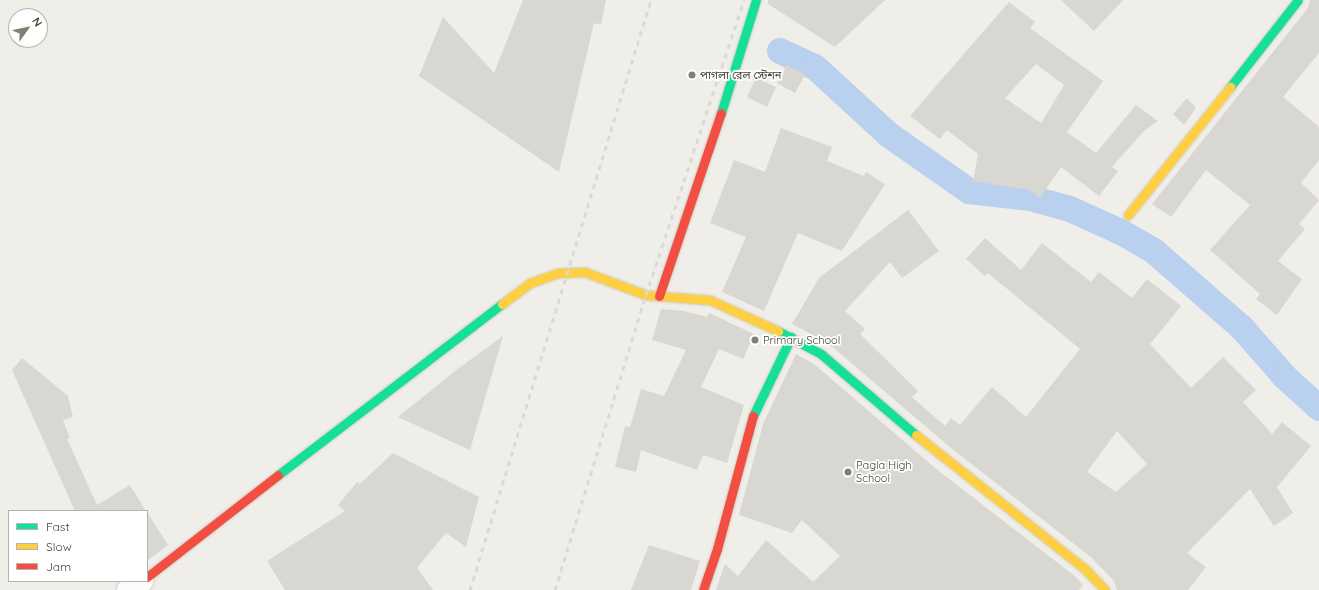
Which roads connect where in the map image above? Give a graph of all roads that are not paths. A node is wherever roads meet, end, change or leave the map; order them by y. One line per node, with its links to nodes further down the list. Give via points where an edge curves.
1 (756, 0): 4 (street, via 735,73)
2 (1298, 0): 3 (street)
3 (1128, 215)
4 (659, 296): 5 (street, via 710,300); 6 (street, via 646,295 585,272 558,273 530,283 382,394)
5 (792, 336): 9 (street, via 751,420 717,549); 10 (street, via 821,354 943,458 1084,568)
6 (148, 577)
7 (140, 582): 8 (street)
8 (128, 590)
9 (702, 590)
10 (1105, 590)

